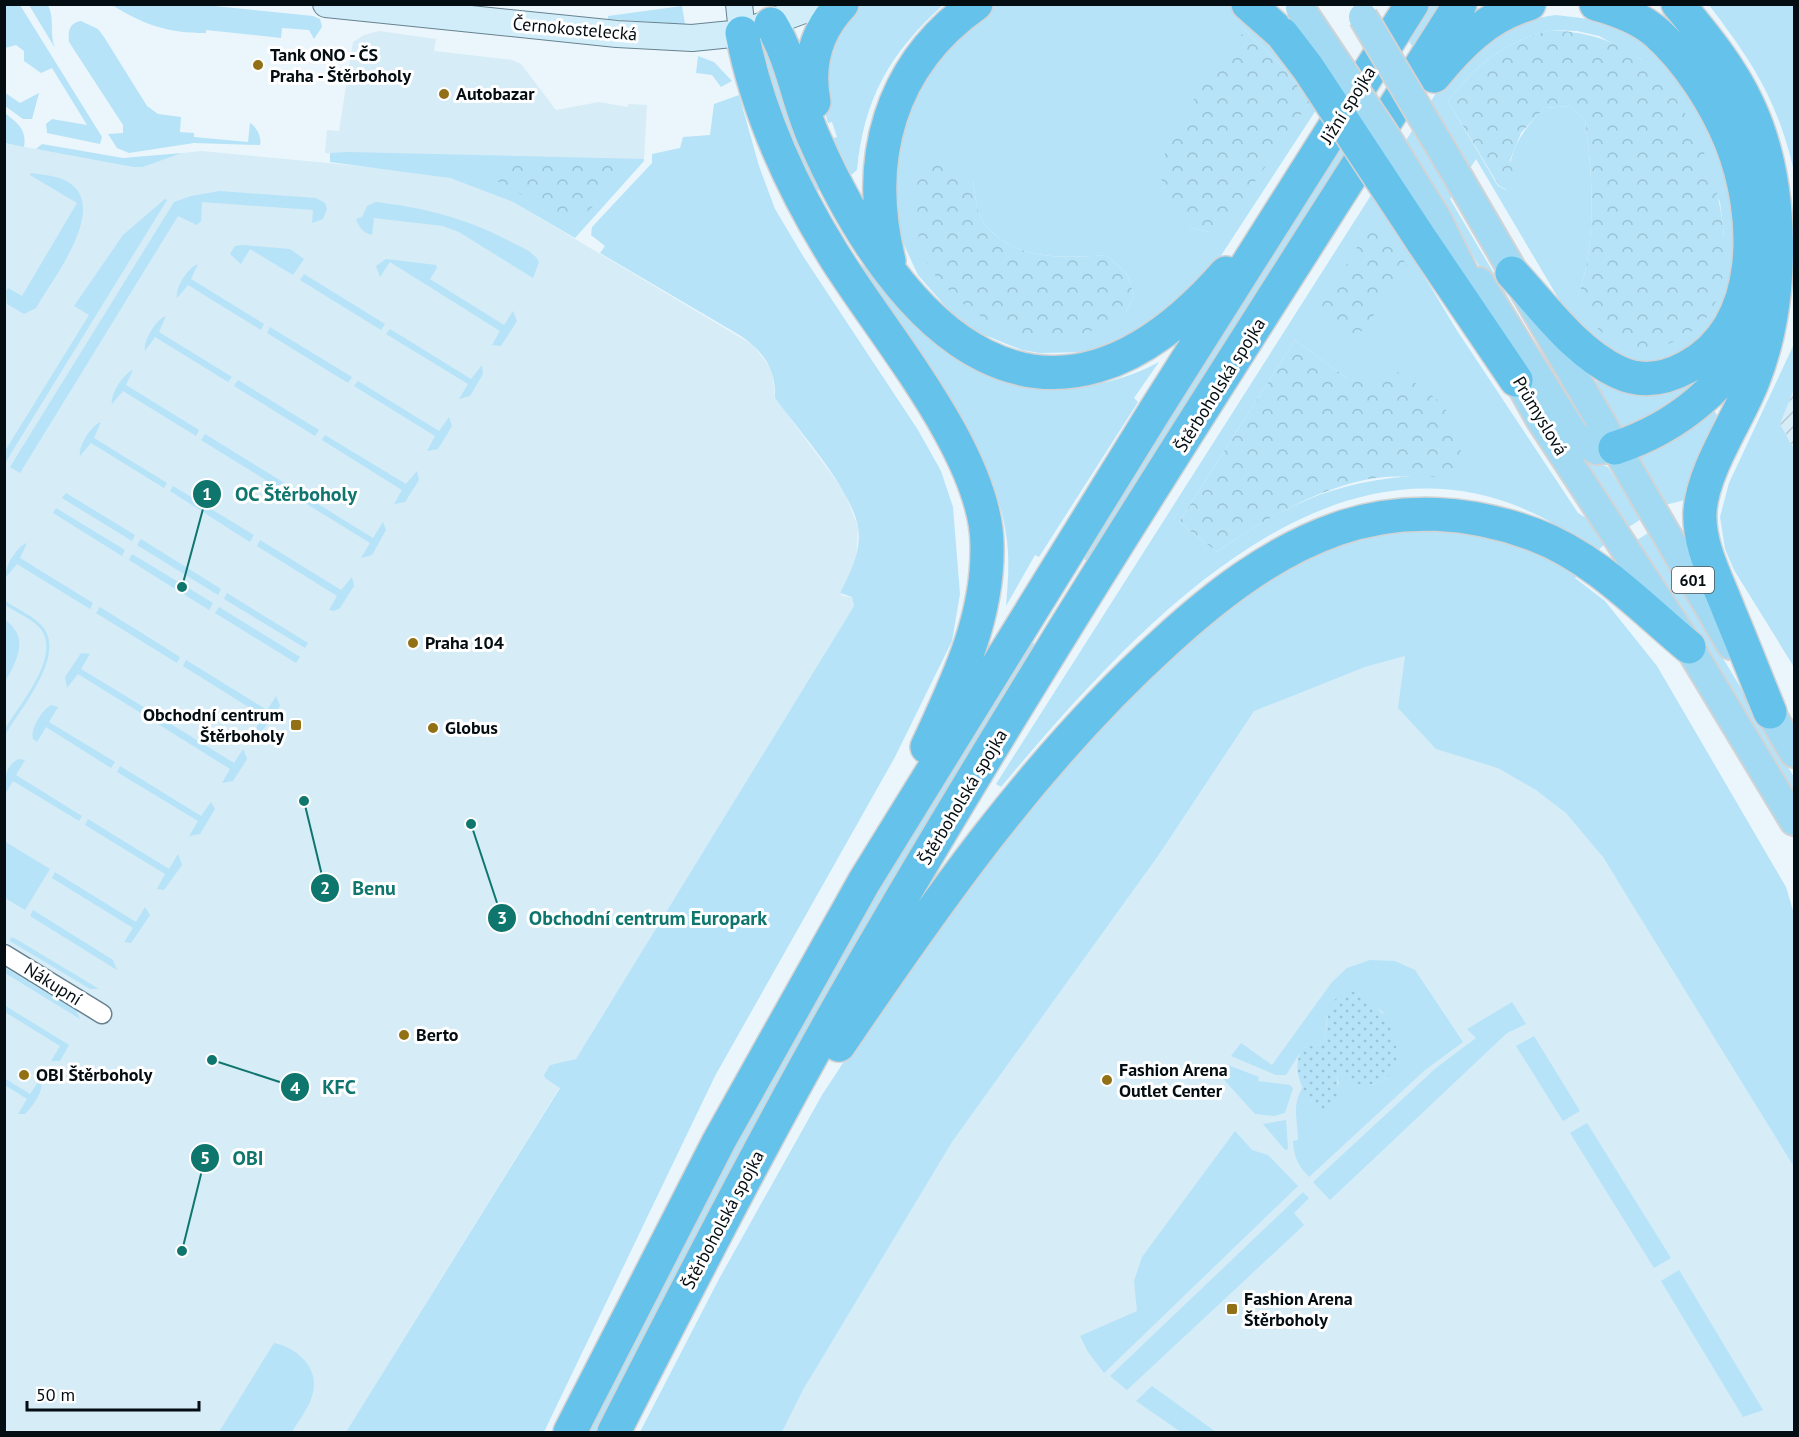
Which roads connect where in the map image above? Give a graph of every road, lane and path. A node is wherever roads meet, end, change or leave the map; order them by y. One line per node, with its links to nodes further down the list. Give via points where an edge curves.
1 (326, 4): 13 (main road, Černokostelecká, via 616,34 692,38)
2 (820, 4): 13 (main road, Černokostelecká)
3 (842, 4): 14 (highway, via 816,43 811,80 816,115)
4 (976, 4): 20 (highway, via 931,45 914,67 892,109 882,152 880,197 884,241)
5 (1248, 4): 17 (highway, bridge, via 1282,34)
6 (1355, 4): 19 (main road, 601, bridge)
7 (1412, 4): 16 (highway, Jižní spojka)
8 (1460, 4): 15 (highway)
9 (1529, 4): 15 (highway, via 1496,18 1463,42)
10 (1596, 4): 19 (highway, via 1641,22 1669,45 1726,131 1742,178 1748,215 1747,278 1739,307 1717,343 1692,364 1664,376 1634,377 1593,356)
11 (1678, 4): 18 (highway, via 1729,70 1749,107 1770,178)
12 (1299, 6): 17 (main road, bridge, via 1383,132)
13 (752, 16): 14 (highway, via 785,48 803,111); 27 (highway, via 750,71 803,201 946,427 973,480 986,519 986,577 971,645)
14 (834, 179): 20 (highway, via 856,222)
15 (1348, 182): 30 (highway, Štěrboholská spojka, via 943,828 844,997)
16 (1284, 206): 20 (highway, via 1178,321 1137,350 1093,369 1042,372 987,357 939,325); 27 (highway)
17 (1429, 230): 21 (highway); 22 (main road, via 1507,324 1575,436 1596,450)
18 (1775, 254): 22 (highway, via 1760,312 1748,342 1728,374 1697,403 1664,425); 24 (highway, via 1772,308 1760,363 1709,477 1700,519 1708,559)
19 (1512, 273): 22 (main road, 601)
20 (895, 280)
21 (1516, 380): 23 (main road, Průmyslová / 601)
22 (1615, 448): 24 (main road, 601)
23 (1689, 647): 26 (main road, Průmyslová / 601); 30 (highway, via 1569,551 1538,536 1482,519 1429,514 1376,518 1336,529 1274,560 1212,601 1145,660 1034,780 925,919)
24 (1770, 712): 25 (main road, 601)
25 (1794, 753)
26 (1794, 821)
27 (864, 882): 31 (highway, via 714,1151)
28 (4, 954): 29 (street, Nákupní)
29 (102, 1014)
30 (726, 1214): 32 (highway, Štěrboholská spojka)
31 (570, 1432)
32 (614, 1432)

